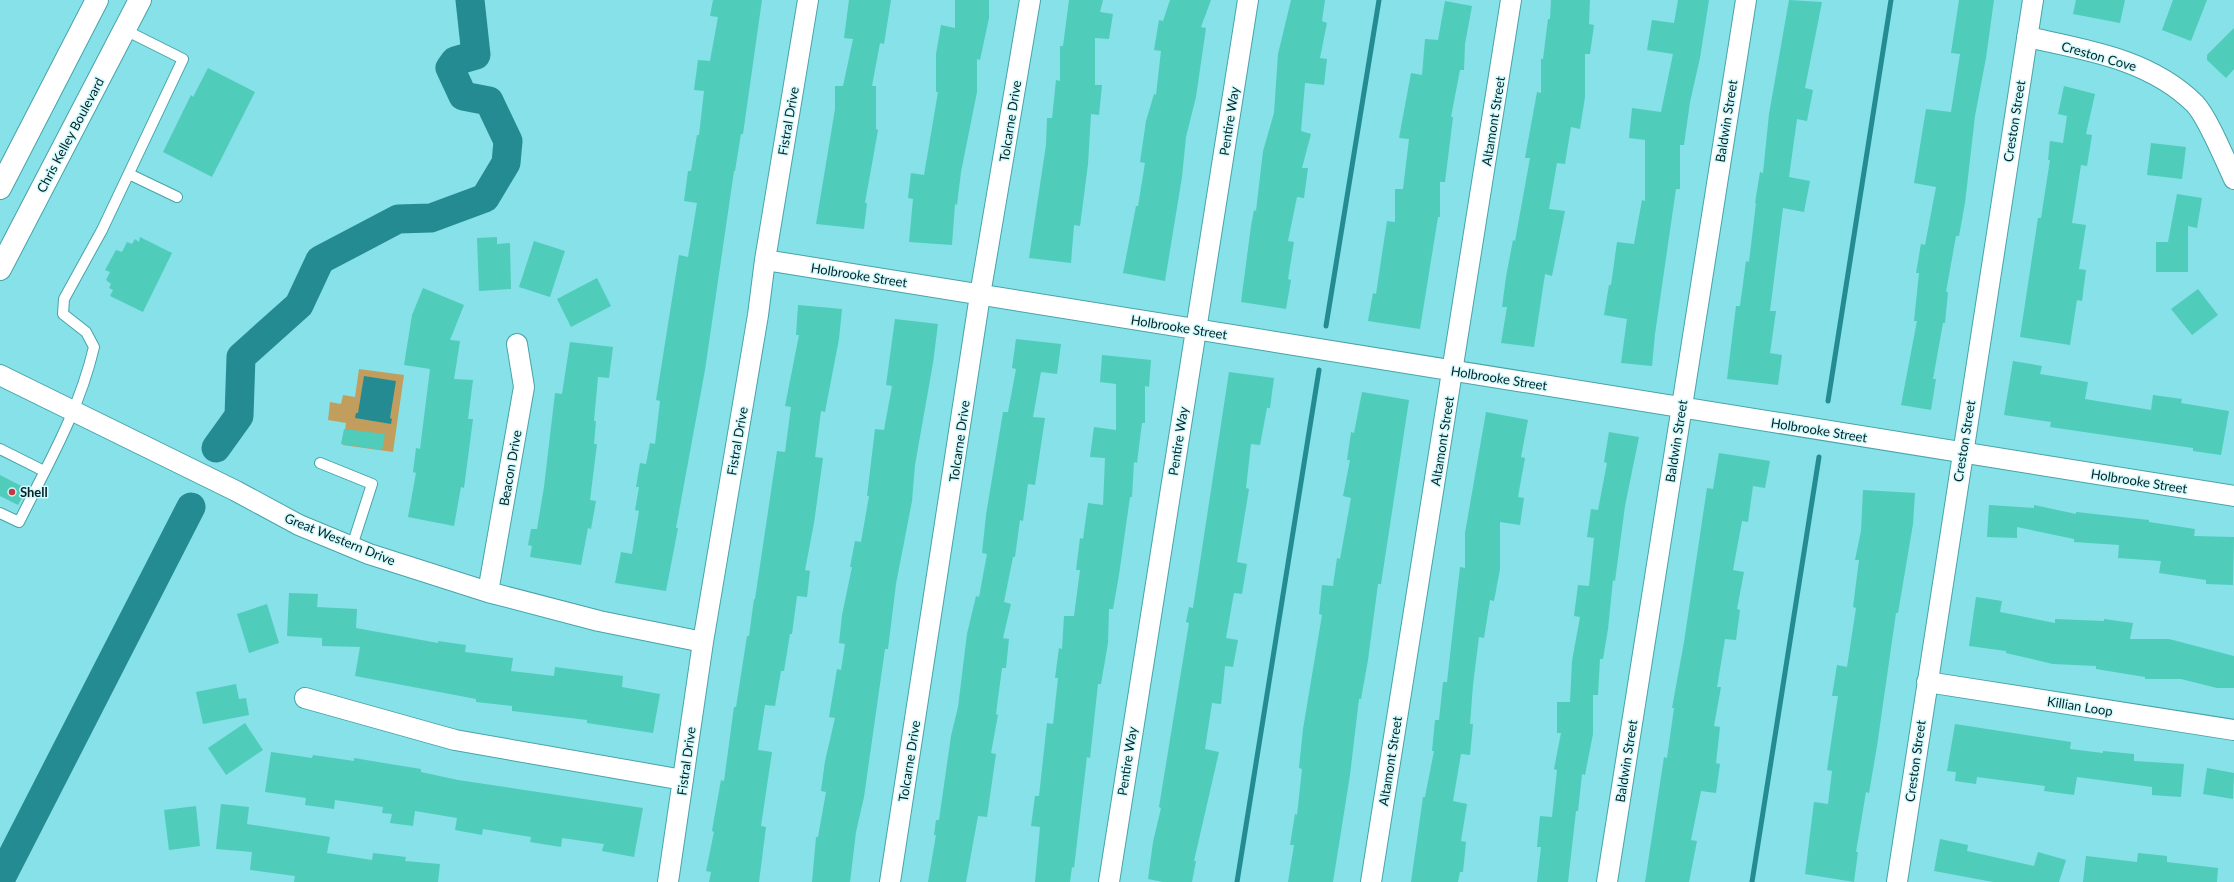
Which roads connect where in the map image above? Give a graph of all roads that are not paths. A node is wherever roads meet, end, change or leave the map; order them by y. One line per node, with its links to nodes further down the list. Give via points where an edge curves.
1 (97, 0): 13 (main road)
2 (140, 0): 9 (main road, Chris Kelley Boulevard)
3 (808, 0): 15 (street, Fistral Drive)
4 (1030, 0): 17 (street, Tolcarne Drive)
5 (1248, 0): 18 (street, Pentire Way)
6 (1511, 0): 20 (street, Altamont Street)
7 (1746, 0): 22 (street, Baldwin Street)
8 (2033, 0): 10 (street, Creston Street)
9 (125, 30): 11 (lane, via 183,59); 16 (main road, Chris Kelley Boulevard)
10 (2027, 37): 12 (street, Creston Cove, via 2094,52 2135,65 2166,82 2195,104 2217,141); 25 (street, Creston Street)
11 (129, 174): 14 (lane); 23 (lane, via 64,299 63,314 86,332 94,347)
12 (2234, 179)
13 (0, 188)
14 (177, 197)
15 (764, 260): 17 (street, Holbrooke Street); 32 (street, Fistral Drive, via 758,315)
16 (0, 269)
17 (980, 295): 18 (street, Holbrooke Street); 38 (street, Tolcarne Drive)
18 (1195, 329): 20 (street, Holbrooke Street); 39 (street, Pentire Way)
19 (517, 344): 31 (street, Beacon Drive, via 524,387)
20 (1452, 371): 22 (street, Holbrooke Street); 40 (street, Altamont Street)
21 (0, 375): 23 (street, Great Western Drive)
22 (1681, 407): 25 (street, Holbrooke Street); 41 (street, Baldwin Street)
23 (74, 412): 27 (lane); 30 (street, Great Western Drive, via 236,491 299,525)
24 (0, 449): 27 (lane)
25 (1962, 453): 28 (street, Holbrooke Street); 33 (street, Creston Street)
26 (320, 463): 30 (lane, via 372,484)
27 (44, 471): 29 (lane, via 19,522)
28 (2234, 496)
29 (0, 513)
30 (352, 546): 31 (street, Great Western Drive)
31 (488, 592): 32 (street, Great Western Drive, via 599,621)
32 (703, 642): 36 (street, Fistral Drive)
33 (1927, 682): 35 (street, Killian Loop); 42 (street, Creston Street)
34 (305, 698): 36 (street, via 455,740)
35 (2234, 730)
36 (683, 780): 37 (street, Fistral Drive)
37 (668, 882)
38 (890, 882)
39 (1109, 882)
40 (1370, 882)
41 (1607, 882)
42 (1897, 882)

